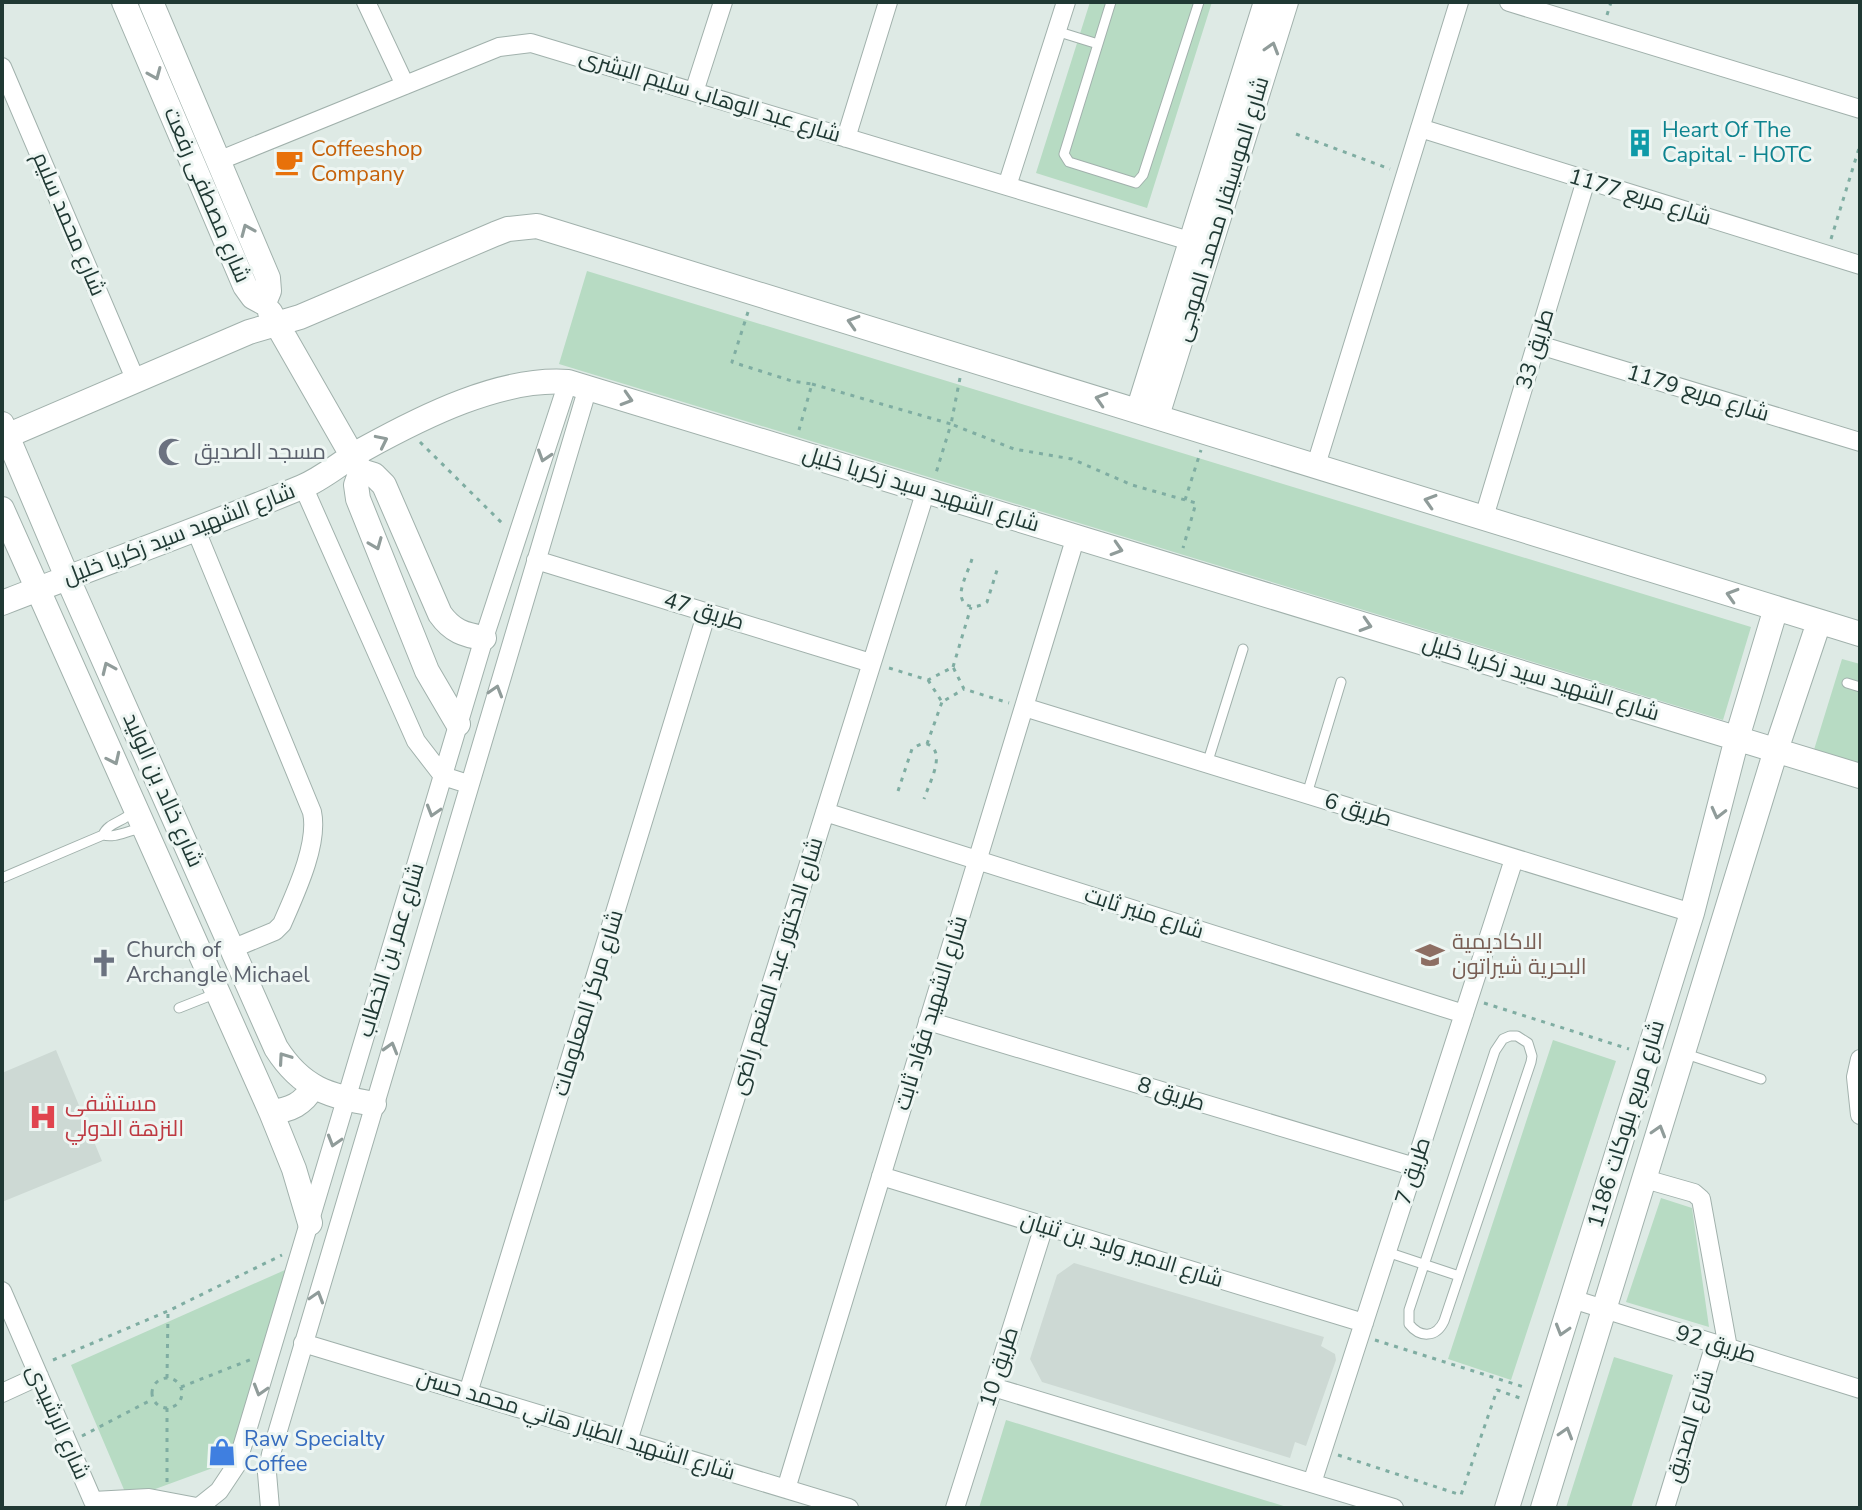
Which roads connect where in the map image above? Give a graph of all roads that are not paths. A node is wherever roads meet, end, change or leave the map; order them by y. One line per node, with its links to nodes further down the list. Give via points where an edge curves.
1 (124, 2): 26 (street, شارع مصطفى رفعت, one-way to 26, via 245,286)
2 (151, 2): 21 (street, شارع مصطفى رفعت)
3 (366, 2): 16 (street)
4 (723, 2): 17 (street)
5 (888, 2): 20 (street)
6 (1066, 2): 13 (street)
7 (1111, 2): 14 (lane)
8 (1199, 2): 14 (lane, via 1136,183 1064,157)
9 (1266, 2): 24 (street, شارع الموسيقار محمد الموجى)
10 (1286, 2): 24 (street, شارع الموسيقار محمد الموجى, one-way to 10)
11 (1459, 2): 19 (street)
12 (1509, 2): 18 (street)
13 (1056, 31): 14 (lane); 23 (street)
14 (1098, 44)
15 (2, 67): 29 (street, شارع محمد سليم)
16 (405, 85): 17 (street, شارع عبد الوهاب سليم البشرى, via 523,42); 21 (street, شارع عبد الوهاب سليم البشرى)
17 (694, 92): 20 (street, شارع عبد الوهاب سليم البشرى)
18 (1860, 109)
19 (1420, 128): 22 (street, شارع مربع 1177); 35 (street)
20 (846, 138): 23 (street, شارع عبد الوهاب سليم البشرى)
21 (218, 161): 26 (street, شارع مصطفى رفعت, one-way to 21, via 268,278)
22 (1586, 180): 25 (street, شارع مربع 1177); 28 (street, طريق 33)
23 (1007, 186): 24 (street, شارع عبد الوهاب سليم البشرى)
24 (1200, 245): 31 (street, شارع الموسيقار محمد الموجى)
25 (1860, 265)
26 (264, 303): 27 (street)
27 (277, 325): 29 (street); 31 (street, one-way to 27, via 550,229 522,227 495,234); 34 (street)
28 (1536, 344): 33 (street, شارع مربع 1179); 39 (street, طريق 33)
29 (136, 381): 32 (street)
30 (578, 384): 34 (street, شارع الشهيد سيد زكريا خليل, one-way to 30, via 407,428 492,391 534,382); 37 (street, شارع الشهيد سيد زكريا خليل, one-way to 37); 42 (street, شارع عمر بن الخطاب); 51 (street, شارع عمر بن الخطاب, one-way to 51)
31 (1148, 413): 35 (street)
32 (4, 433): 43 (street, شارع خالد بن الوليد)
33 (1860, 442)
34 (356, 464): 36 (street, شارع الشهيد سيد زكريا خليل); 49 (street, via 384,485 440,614); 52 (street, one-way to 52, via 356,492)
35 (1316, 465): 39 (street, one-way to 35)
36 (303, 486): 40 (street, شارع الشهيد سيد زكريا خليل); 64 (street, via 416,741)
37 (928, 491): 41 (street, شارع الشهيد سيد زكريا خليل); 54 (street, شارع الدكتور عبد المنعم راضى)
38 (2, 509): 44 (street, شارع خالد بن الوليد)
39 (1484, 517): 46 (street, one-way to 39)
40 (195, 528): 43 (street, شارع الشهيد سيد زكريا خليل); 76 (street, via 315,823 282,924)
41 (1076, 536): 58 (street, شارع الشهيد فؤاد ثابت); 61 (street, شارع الشهيد سيد زكريا خليل, one-way to 61)
42 (536, 560): 47 (street, طريق 47); 60 (street, شارع عمر بن الخطاب, one-way to 42)
43 (67, 577): 44 (street, شارع الشهيد سيد زكريا خليل); 76 (street, شارع خالد بن الوليد, one-way to 43)
44 (36, 589): 45 (street, شارع الشهيد سيد زكريا خليل); 68 (street, شارع خالد بن الوليد, one-way to 68)
45 (2, 603)
46 (1776, 608): 48 (street); 61 (street, شارع مربع بلوكات 1186)
47 (707, 612): 54 (street, طريق 47); 107 (street, شارع مركز المعلومات)
48 (1819, 622): 50 (street); 62 (street, شارع مربع بلوكات 1186)
49 (454, 630): 51 (street); 52 (street, via 438,643)
50 (1860, 634)
51 (484, 638): 59 (street, شارع عمر بن الخطاب)
52 (417, 646): 59 (street)
53 (1243, 649): 63 (lane)
54 (871, 663): 69 (street, شارع الدكتور عبد المنعم راضى)
55 (1341, 682): 67 (lane)
56 (1847, 683): 57 (lane)
57 (1860, 687)
58 (1024, 707): 63 (street, طريق 6); 73 (street, شارع الشهيد فؤاد ثابت)
59 (458, 724): 60 (street); 64 (street, شارع عمر بن الخطاب)
60 (484, 733): 66 (street, شارع عمر بن الخطاب)
61 (1737, 738): 62 (street, شارع الشهيد سيد زكريا خليل); 75 (street, شارع مربع بلوكات 1186, one-way to 75)
62 (1776, 750): 65 (street, شارع الشهيد سيد زكريا خليل); 81 (street, شارع مربع بلوكات 1186)
63 (1207, 764): 67 (street, طريق 6)
64 (443, 776): 66 (street); 85 (street, شارع عمر بن الخطاب, one-way to 85)
65 (1860, 776)
66 (468, 784): 86 (street, شارع عمر بن الخطاب, one-way to 66)
67 (1307, 795): 72 (street, طريق 6)
68 (136, 806): 70 (street, شارع خالد بن الوليد); 71 (lane)
69 (825, 812): 73 (street, شارع منير ثابت); 108 (street, شارع الدكتور عبد المنعم راضى)
70 (146, 830): 71 (lane); 77 (street, شارع خالد بن الوليد)
71 (103, 835): 74 (lane)
72 (1514, 859): 75 (street, طريق 6); 78 (street, طريق 7)
73 (977, 860): 78 (street, شارع منير ثابت); 80 (street, شارع الشهيد فؤاد ثابت)
74 (2, 878)
75 (1692, 913): 98 (street, شارع مربع بلوكات 1186)
76 (234, 948): 84 (street, شارع خالد بن الوليد, one-way to 76, via 276,1048)
77 (219, 992): 79 (lane); 87 (street, شارع خالد بن الوليد)
78 (1466, 1006): 89 (street, طريق 7)
79 (179, 1008)
80 (928, 1021): 89 (street, طريق 8); 90 (street, شارع الشهيد فؤاد ثابت)
81 (1683, 1053): 83 (lane); 91 (street, شارع مربع بلوكات 1186, one-way to 81)
82 (1860, 1059): 88 (street)
83 (1761, 1079)
84 (313, 1087): 85 (street, شارع خالد بن الوليد); 87 (street, via 297,1106)
85 (347, 1099): 86 (street, شارع خالد بن الوليد); 93 (street, شارع عمر بن الخطاب, one-way to 93)
86 (374, 1104): 101 (street, شارع عمر بن الخطاب, one-way to 86)
87 (271, 1112): 93 (street, شارع خالد بن الوليد, via 294,1169)
88 (1860, 1115)
89 (1415, 1167): 94 (street, طريق 7)
90 (881, 1176): 92 (street, شارع الامير وليد بن ثنيان); 112 (street, شارع الشهيد فؤاد ثابت)
91 (1645, 1179): 99 (street, شارع مربع بلوكات 1186); 102 (street, via 1701,1199)
92 (1044, 1226): 100 (street, شارع الامير وليد بن ثنيان); 104 (street, طريق 10)
93 (307, 1233): 109 (street, شارع عمر بن الخطاب, one-way to 109)
94 (1387, 1252): 95 (lane); 100 (street, طريق 7)
95 (1424, 1264): 96 (lane); 96 (lane, via 1408,1317 1419,1333 1431,1334 1441,1327); 96 (lane, via 1495,1051 1503,1039 1517,1036 1528,1043 1531,1062)
96 (1459, 1276)
97 (2, 1291): 103 (street, شارع الرشيدى)
98 (1572, 1299): 99 (street, طريق 92); 120 (street, شارع مربع بلوكات 1186, one-way to 120)
99 (1604, 1310): 102 (street, طريق 92); 121 (street, شارع مربع بلوكات 1186, one-way to 99)
100 (1362, 1329): 111 (street, طريق 7)
101 (303, 1343): 107 (street, شارع الشهيد الطيار هاني محمد حسن); 110 (street, شارع عمر بن الخطاب)
102 (1722, 1346): 105 (street, طريق 92); 122 (street, شارع الصديق)
103 (36, 1372): 106 (street); 114 (street, شارع الرشيدى)
104 (993, 1387): 111 (street); 118 (street, طريق 10)
105 (1860, 1389)
106 (2, 1393)
107 (468, 1393): 108 (street, شارع الشهيد الطيار هاني محمد حسن)
108 (628, 1441): 112 (street, شارع الشهيد الطيار هاني محمد حسن)
109 (237, 1464): 110 (street, via 250,1475); 115 (street, شارع عمر بن الخطاب)
110 (267, 1473): 116 (street, شارع عمر بن الخطاب)
111 (1312, 1483): 119 (street)
112 (786, 1489): 117 (street, شارع الشهيد الطيار هاني محمد حسن)
113 (163, 1504): 114 (street, via 132,1497); 115 (street)
114 (94, 1505)
115 (200, 1508)
116 (270, 1508)
117 (849, 1508)
118 (955, 1508)
119 (1394, 1508)
120 (1507, 1508)
121 (1543, 1508)
122 (1667, 1508)

